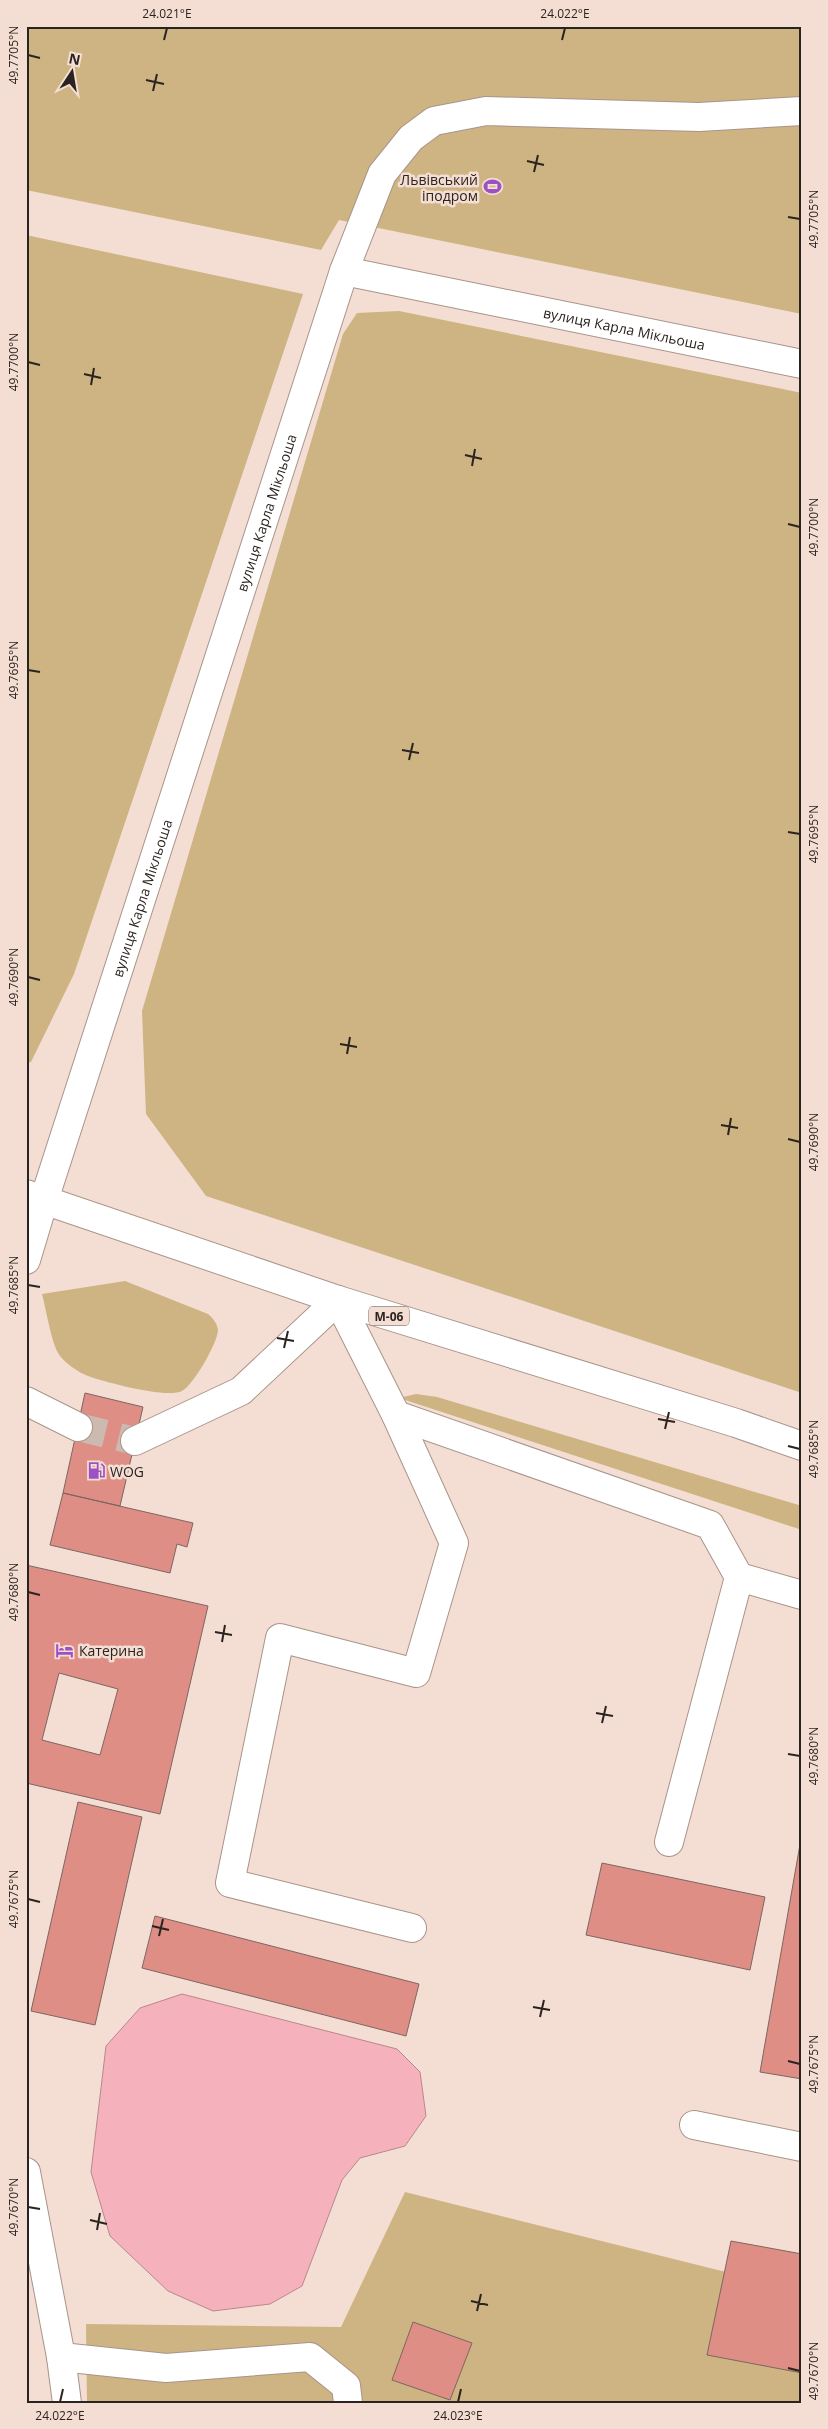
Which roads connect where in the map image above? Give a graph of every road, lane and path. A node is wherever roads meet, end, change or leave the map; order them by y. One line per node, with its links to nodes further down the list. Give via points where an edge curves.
1 (802, 111): 2 (main road, via 699,117 486,111 434,121 411,138 382,174)
2 (344, 271): 3 (main road, вулиця Карла Мікльоша); 4 (main road, вулиця Карла Мікльоша)
3 (802, 364)
4 (35, 1197): 5 (main road, вулиця Карла Мікльоша); 6 (main road, М-06)
5 (26, 1260)
6 (338, 1300): 8 (main road); 10 (main road, via 241,1391); 11 (main road, М-06)
7 (26, 1401): 9 (main road)
8 (396, 1415): 12 (main road, via 710,1525); 15 (main road, via 454,1543 416,1673 280,1638 230,1883)
9 (78, 1427)
10 (135, 1441)
11 (802, 1446)
12 (739, 1577): 13 (main road); 14 (main road)
13 (802, 1595)
14 (669, 1842)
15 (412, 1928)
16 (694, 2125): 17 (main road)
17 (802, 2147)
18 (26, 2172): 19 (main road)
19 (61, 2357): 20 (main road); 21 (main road, via 166,2368 310,2357 346,2386)
20 (67, 2403)
21 (348, 2403)

